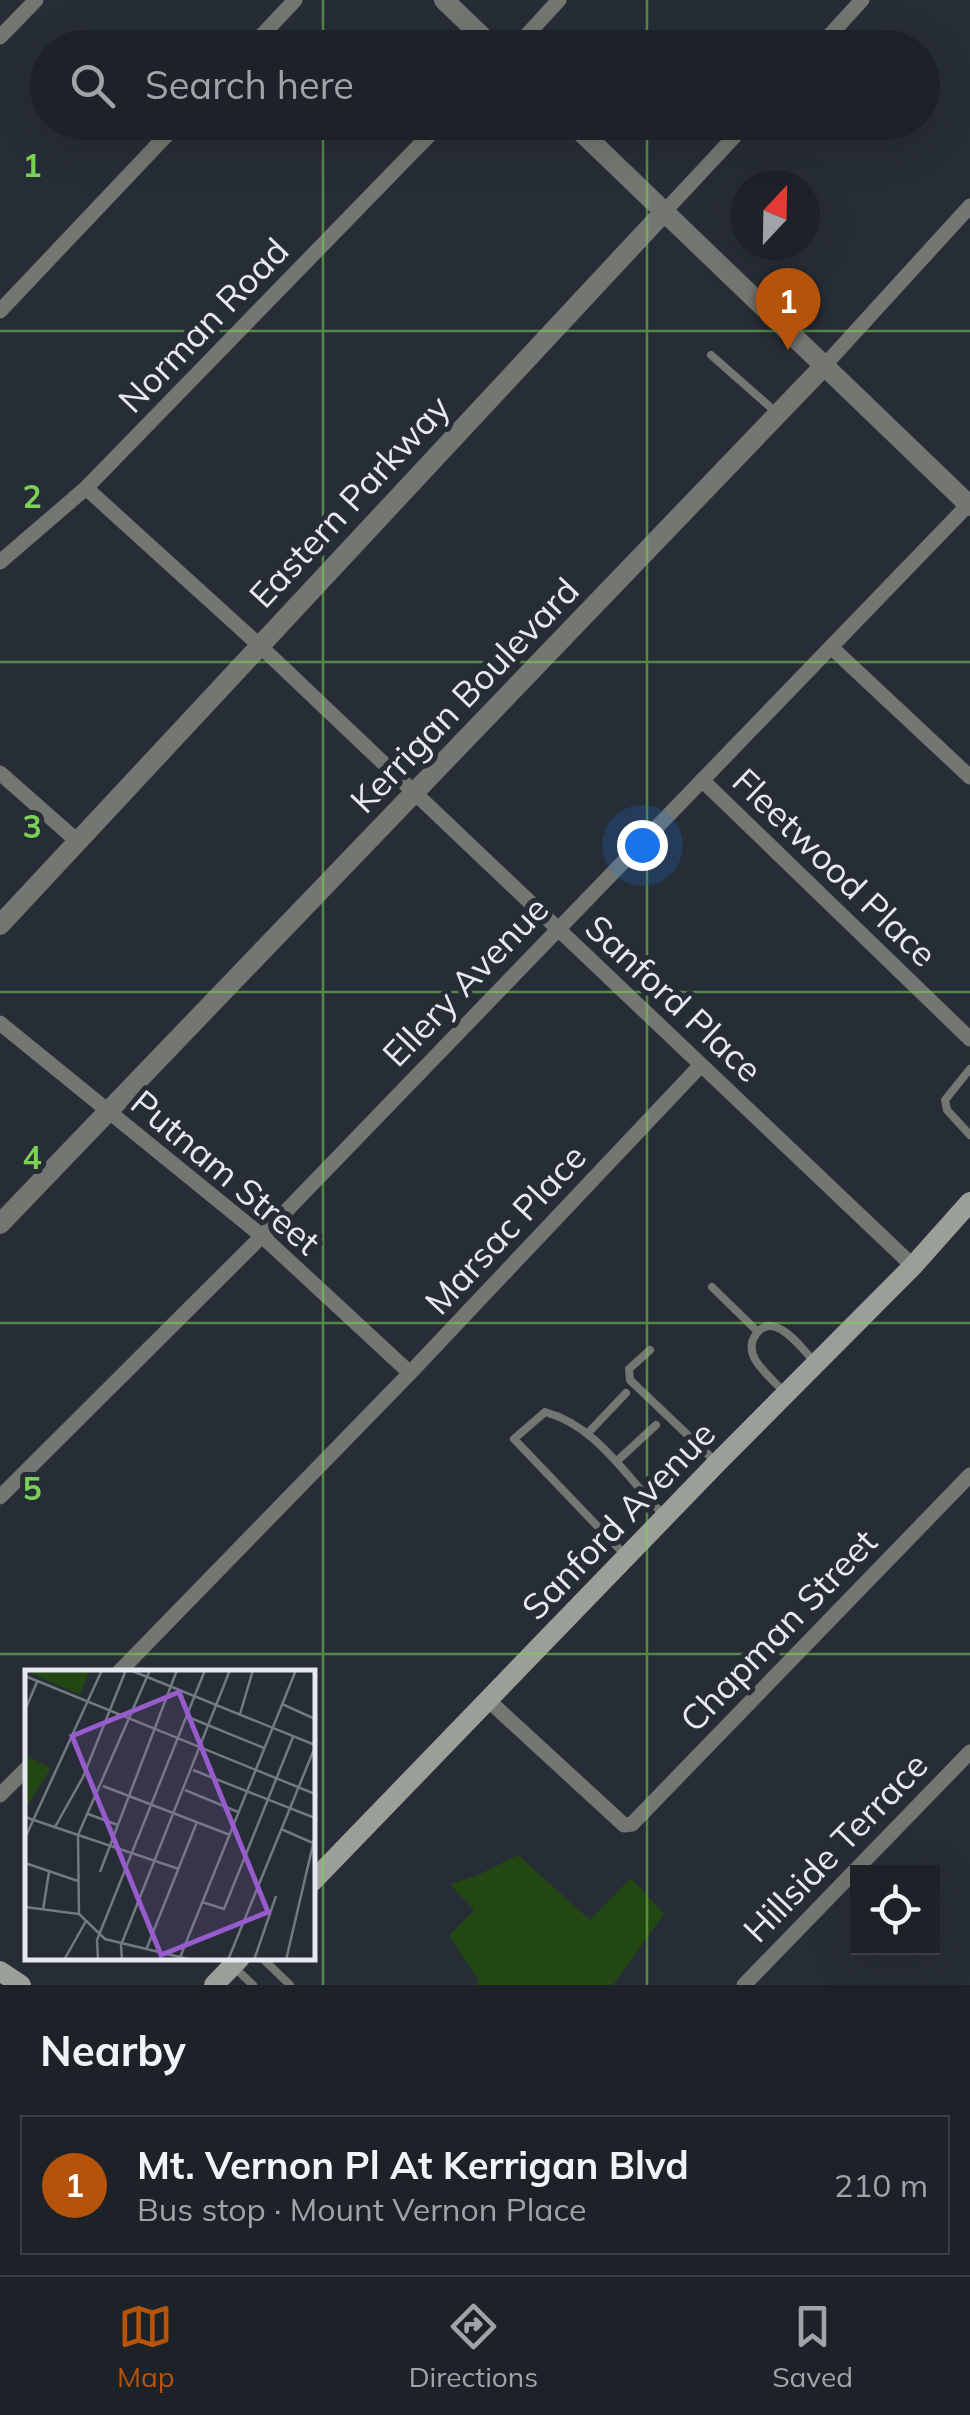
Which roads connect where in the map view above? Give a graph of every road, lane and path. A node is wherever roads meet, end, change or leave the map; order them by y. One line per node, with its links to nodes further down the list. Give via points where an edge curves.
1 (36, 0): 10 (street)
2 (295, 0): 6 (street)
3 (444, 0): 7 (street)
4 (560, 0): 8 (street)
5 (862, 0): 9 (street)
6 (267, 30)
7 (475, 30)
8 (532, 30)
9 (834, 30)
10 (0, 37)
11 (161, 140): 18 (street)
12 (424, 140): 22 (street, Norman Road)
13 (590, 140): 16 (street)
14 (731, 140): 16 (street, Eastern Parkway)
15 (970, 206): 17 (street, Kerrigan Boulevard)
16 (664, 212): 20 (street); 25 (street, Eastern Parkway)
17 (964, 225): 20 (street, Kerrigan Boulevard)
18 (0, 311)
19 (712, 355): 21 (lane)
20 (824, 366): 21 (street, Kerrigan Boulevard); 23 (street)
21 (778, 414): 30 (street, Kerrigan Boulevard)
22 (86, 488): 24 (street, Norman Road); 25 (street, Sanford Place)
23 (969, 505): 26 (street, Ellery Avenue)
24 (0, 562)
25 (258, 645): 30 (street, Sanford Place); 31 (street, Eastern Parkway)
26 (831, 646): 28 (street); 29 (street, Ellery Avenue)
27 (0, 772): 31 (street)
28 (970, 777)
29 (702, 780): 33 (street, Ellery Avenue); 35 (street, Fleetwood Place)
30 (415, 793): 33 (street, Sanford Place); 38 (street, Kerrigan Boulevard)
31 (76, 840): 32 (street, Eastern Parkway)
32 (0, 925)
33 (558, 929): 36 (street, Sanford Place); 42 (street, Ellery Avenue)
34 (0, 1023): 38 (street, Putnam Street)
35 (970, 1039)
36 (701, 1065): 43 (street, Sanford Place); 48 (street, Marsac Place)
37 (970, 1068): 39 (lane, via 945,1100)
38 (108, 1114): 41 (street, Kerrigan Boulevard); 42 (street, Putnam Street)
39 (970, 1135)
40 (970, 1202): 43 (main road, Sanford Avenue)
41 (0, 1224)
42 (262, 1236): 48 (street, Putnam Street); 56 (street, Ellery Avenue)
43 (913, 1266): 47 (main road, Sanford Avenue)
44 (712, 1288): 45 (lane)
45 (758, 1332): 47 (lane, via 782,1330); 50 (lane, via 754,1359)
46 (650, 1350): 54 (lane, via 629,1370 630,1380)
47 (817, 1364): 50 (main road, Sanford Avenue)
48 (410, 1373): 59 (street, Marsac Place)
49 (626, 1394): 52 (lane)
50 (788, 1395): 54 (main road, Sanford Avenue)
51 (656, 1425): 53 (lane)
52 (588, 1434): 53 (lane); 58 (lane, via 545,1412 514,1439)
53 (616, 1462): 57 (lane)
54 (716, 1464): 57 (main road, Sanford Avenue)
55 (970, 1476): 60 (street, Chapman Street, via 629,1826)
56 (0, 1497)
57 (665, 1516): 58 (main road, Sanford Avenue)
58 (626, 1557): 60 (main road, Sanford Avenue)
59 (121, 1670)
60 (488, 1700): 64 (main road, Sanford Avenue)
61 (970, 1752): 72 (street, Hillside Terrace)
62 (25, 1770): 63 (street)
63 (0, 1795)
64 (315, 1879)
65 (264, 1960): 71 (lane)
66 (236, 1962): 69 (main road); 70 (lane)
67 (0, 1971): 68 (main road)
68 (20, 1985)
69 (214, 1985)
70 (253, 1985)
71 (290, 1985)
72 (744, 1985)

